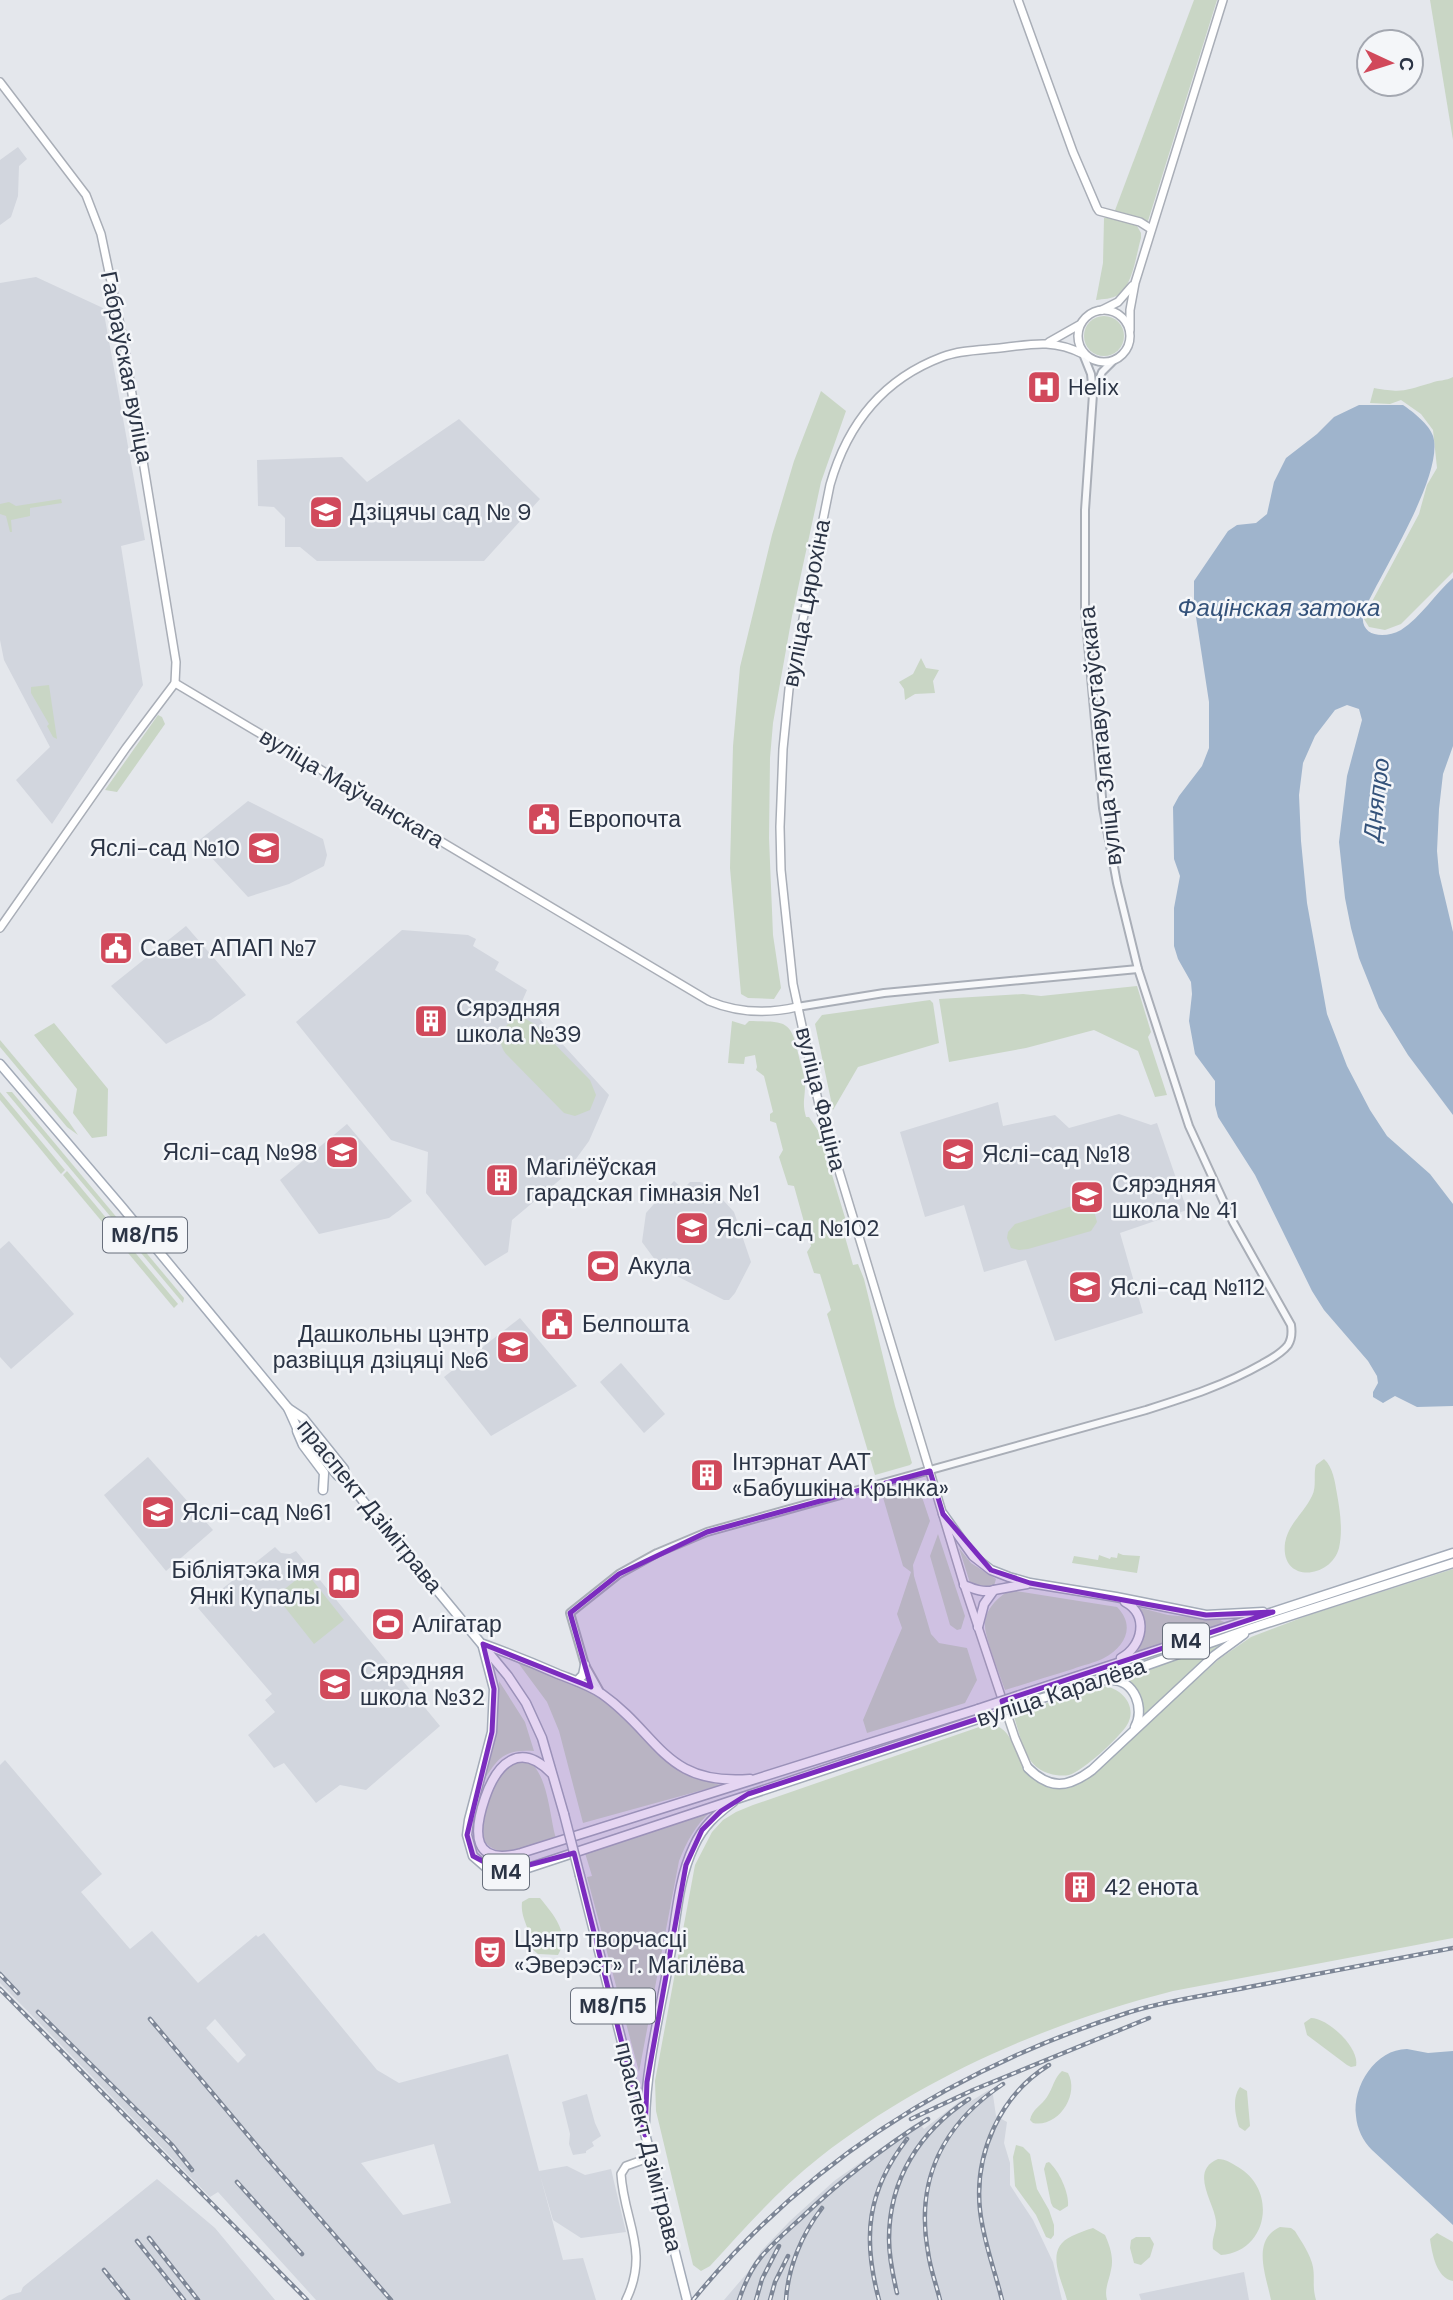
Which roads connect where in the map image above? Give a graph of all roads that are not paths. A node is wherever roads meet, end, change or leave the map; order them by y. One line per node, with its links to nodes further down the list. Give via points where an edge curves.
1 (1018, 0): 4 (main road, via 1097,208)
2 (1223, 0): 4 (main road)
3 (0, 82): 13 (main road, Габраўская вуліца, via 86,195 101,234 149,491 176,662)
4 (1151, 229): 5 (main road)
5 (1135, 283): 6 (main road, via 1125,296); 8 (main road)
6 (1102, 310): 7 (main road); 8 (main road, via 1121,316)
7 (1080, 324): 9 (main road, вуліца Цярохіна); 10 (main road, via 1077,340)
8 (1130, 330): 11 (main road, via 1129,346)
9 (1049, 342): 10 (main road, вуліца Цярохіна); 16 (main road, вуліца Цярохіна, via 958,353 911,372 873,403 840,454 813,567 785,726 781,870)
10 (1083, 354): 11 (main road); 12 (street)
11 (1112, 362): 12 (street)
12 (1093, 394): 15 (street, вуліца Златавустаўскага, via 1084,522 1091,701 1103,808)
13 (175, 683): 14 (main road); 16 (main road, вуліца Маўчанскага, via 709,1001 759,1012)
14 (0, 928)
15 (1138, 969): 16 (street, вуліца Фаціна, via 884,993); 20 (street, via 1189,1126 1233,1222 1291,1325 1290,1343 1232,1381)
16 (797, 1007): 20 (main road, вуліца Фаціна, via 820,1105)
17 (0, 1065): 18 (main road, праспект Дзімітрава / М8/П5)
18 (288, 1408): 19 (main road); 21 (main road, праспект Дзімітрава / М8/П5, via 303,1418 344,1469)
19 (297, 1429): 21 (main road); 22 (main road, via 324,1473)
20 (930, 1471): 23 (main road, вуліца Фаціна); 34 (street, via 708,1532 657,1553 620,1574 570,1613)
21 (345, 1479): 33 (main road, праспект Дзімітрава / М8/П5)
22 (323, 1490)
23 (943, 1514): 26 (main road, via 973,1556 991,1570); 27 (main road, вуліца Фаціна)
24 (1453, 1553): 30 (main road, вуліца Каралёва / М4)
25 (1453, 1563): 32 (main road, вуліца Каралёва / М4)
26 (1030, 1583): 28 (main road); 29 (main road)
27 (964, 1585): 28 (main road); 31 (main road, вуліца Фаціна)
28 (994, 1590): 31 (main road, via 984,1604)
29 (1116, 1597): 30 (main road, via 1206,1615); 35 (main road, via 1138,1613 1141,1630 1129,1653)
30 (1273, 1612): 35 (main road, вуліца Каралёва / М4)
31 (978, 1627): 42 (main road, вуліца Фаціна)
32 (1252, 1628): 36 (main road, вуліца Каралёва / М4); 41 (main road, via 1214,1656)
33 (483, 1644): 37 (main road); 43 (main road, праспект Дзімітрава / М8/П5, via 526,1703); 47 (main road, М4, via 494,1689 494,1715 469,1820 467,1835 474,1856 488,1869 503,1872)
34 (584, 1665): 37 (main road); 38 (street)
35 (1100, 1669): 39 (main road, вуліца Каралёва / М4)
36 (1105, 1680): 39 (main road, вуліца Каралёва / М4); 41 (main road, via 1117,1680 1133,1691 1140,1713)
37 (577, 1681): 38 (main road)
38 (601, 1693): 44 (main road, via 674,1763 691,1773 713,1779)
39 (1031, 1696): 40 (main road, вуліца Каралёва / М4, bridge)
40 (980, 1714): 44 (main road, вуліца Каралёва / М4); 45 (main road, вуліца Каралёва / М4)
41 (1133, 1733): 42 (main road, via 1093,1770 1071,1783 1046,1781)
42 (1028, 1768)
43 (554, 1775): 46 (main road, М4, via 532,1758 503,1764 489,1784 476,1827 487,1852 510,1856); 48 (main road, праспект Дзімітрава / М8/П5, bridge)
44 (763, 1778): 46 (main road, М4)
45 (748, 1794): 47 (main road, М4); 48 (main road, via 710,1820 686,1865 647,2081)
46 (612, 1824): 47 (main road)
47 (616, 1839)
48 (645, 2135): 49 (main road, праспект Дзімітрава / М8/П5)
49 (651, 2157): 50 (main road, via 626,2165 621,2174 638,2253); 51 (main road, праспект Дзімітрава / М8/П5)
50 (626, 2300)
51 (687, 2300)

